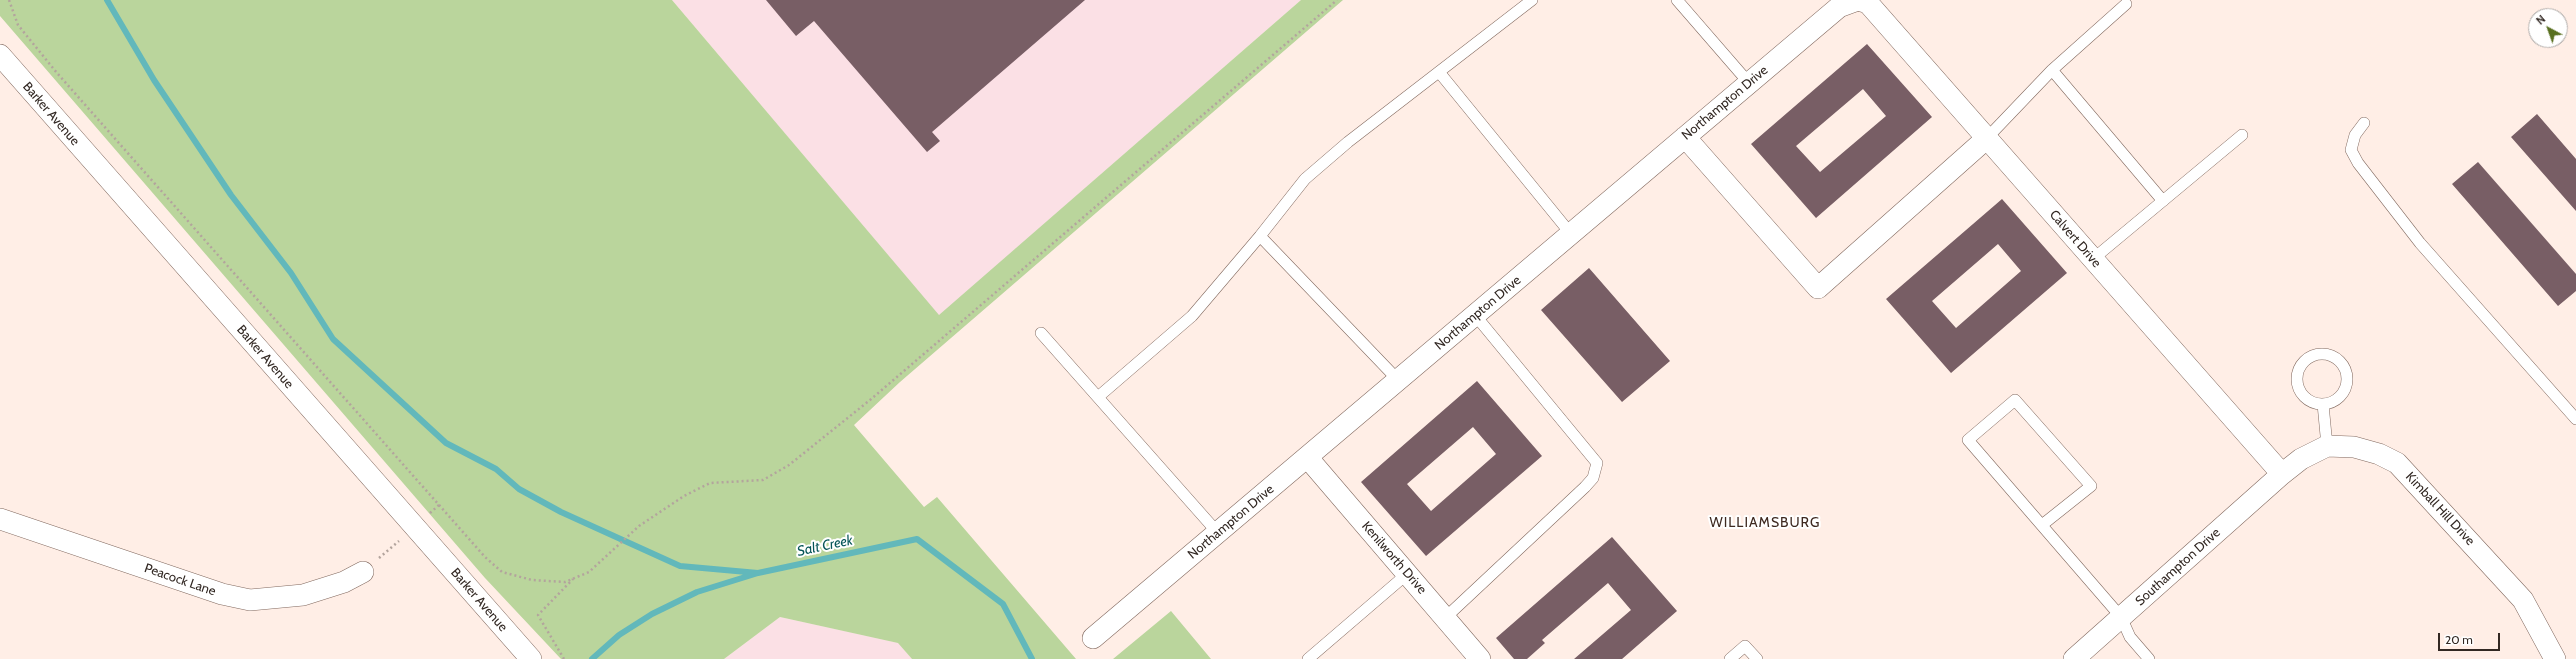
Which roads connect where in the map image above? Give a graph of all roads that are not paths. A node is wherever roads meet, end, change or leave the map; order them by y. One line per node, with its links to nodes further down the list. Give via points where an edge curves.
1 (1532, 0): 7 (lane)
2 (1677, 0): 8 (lane)
3 (1861, 1): 8 (street, Northampton Drive, via 1839,7); 12 (street, Calvert Drive)
4 (2126, 4): 6 (lane)
5 (0, 55): 34 (street, Barker Avenue)
6 (2052, 70): 12 (lane); 13 (lane)
7 (1439, 72): 14 (lane); 15 (lane, via 1348,142 1305,179)
8 (1749, 83): 11 (street, Northampton Drive)
9 (2364, 123): 22 (lane, via 2355,135 2351,150 2358,162 2420,243)
10 (2242, 135): 13 (lane)
11 (1685, 137): 12 (street, via 1818,288); 14 (street, Northampton Drive)
12 (1986, 138): 16 (street, Calvert Drive)
13 (2163, 202): 16 (lane)
14 (1571, 234): 17 (street, Northampton Drive)
15 (1260, 236): 19 (lane); 20 (lane, via 1192,316)
16 (2093, 259): 25 (street, Calvert Drive)
17 (1475, 315): 19 (street, Northampton Drive); 32 (lane, via 1597,463 1593,478 1585,487)
18 (1041, 333): 20 (lane)
19 (1398, 380): 24 (street, Northampton Drive)
20 (1098, 397): 28 (lane)
21 (2323, 404): 21 (lane, via 2307,399 2298,385 2299,369 2311,357 2319,354 2334,357 2341,362 2347,377 2343,392 2331,402); 23 (lane)
22 (2576, 419)
23 (2327, 446): 25 (street, Kimball Hill Drive, via 2301,458); 41 (street, Kimball Hill Drive, via 2354,447 2397,463 2523,600)
24 (1307, 458): 28 (street, Northampton Drive); 30 (street, Kenilworth Drive)
25 (2282, 474): 31 (street, Southampton Drive)
26 (0, 519): 29 (street, Peacock Lane, via 222,594 250,600 303,595 344,582)
27 (2042, 525): 27 (lane, via 1968,440 2015,400 2091,486); 31 (lane)
28 (1218, 533): 33 (street, Northampton Drive)
29 (364, 572)
30 (1407, 574): 32 (street, Kenilworth Drive); 35 (lane)
31 (2121, 617): 39 (street, Southampton Drive); 40 (lane, via 2130,637)
32 (1445, 618): 36 (street, Kenilworth Drive)
33 (1093, 638)
34 (530, 659)
35 (1308, 659)
36 (1480, 659)
37 (1730, 659): 38 (lane, via 1745,646)
38 (1757, 659)
39 (2074, 659)
40 (2149, 659)
41 (2555, 659)

